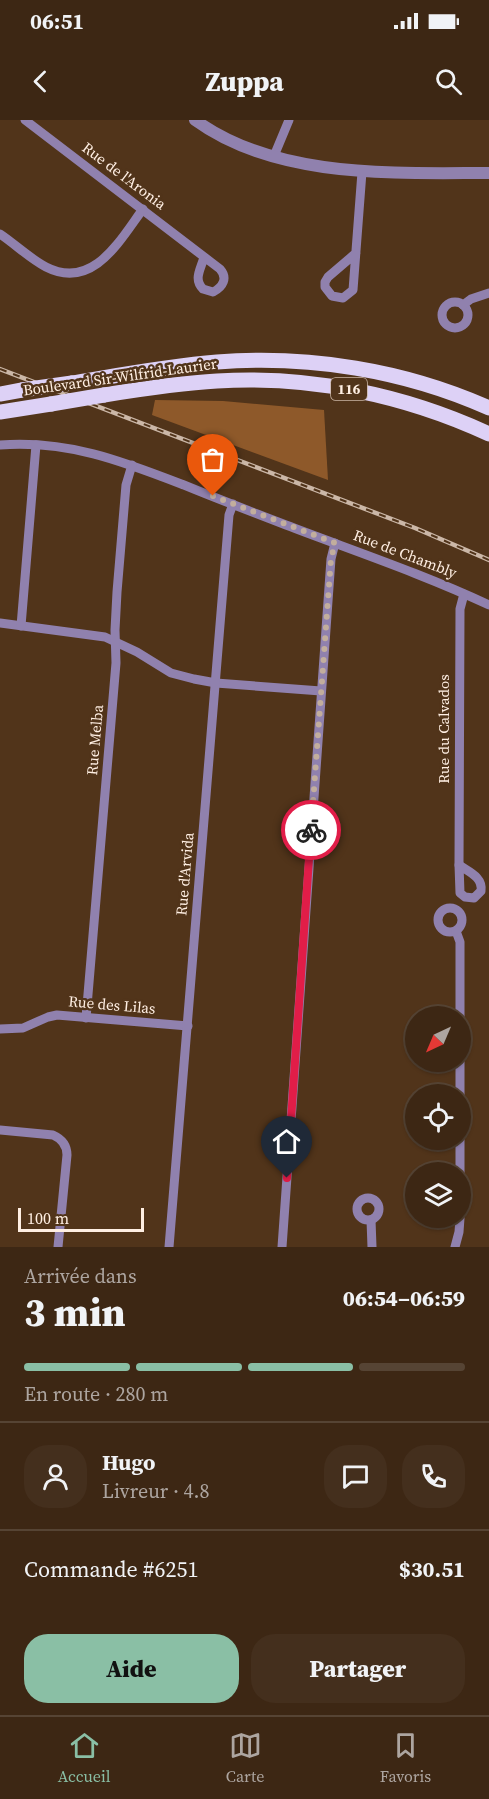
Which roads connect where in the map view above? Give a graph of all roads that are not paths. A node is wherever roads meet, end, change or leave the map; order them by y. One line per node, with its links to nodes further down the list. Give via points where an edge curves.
1 (25, 120): 7 (street, Rue de l'Aronia)
2 (195, 120): 4 (street, via 223,138)
3 (289, 120): 4 (street)
4 (274, 156): 5 (street)
5 (362, 172): 6 (street); 9 (street)
6 (489, 173)
7 (143, 209): 8 (street, via 104,259 76,272 46,267); 10 (street, Rue de l'Aronia)
8 (0, 234)
9 (356, 253): 9 (street, via 327,280 326,287 332,296 343,298 353,290)
10 (204, 256)
11 (489, 293): 12 (street)
12 (463, 305)
13 (0, 394): 14 (main road, Boulevard Sir-Wilfrid-Laurier / 116, bridge, via 203,363 293,361 393,376)
14 (489, 408)
15 (0, 412): 16 (main road, Boulevard Sir-Wilfrid-Laurier / 116, bridge, via 180,384 299,382 399,401)
16 (489, 434)
17 (0, 445): 18 (street, Rue de Chambly)
18 (36, 445): 19 (street, Rue de Chambly, via 94,453); 25 (street)
19 (132, 465): 20 (street, Rue de Chambly); 26 (street, Rue Melba, via 126,485)
20 (233, 504): 21 (street, Rue de Chambly); 27 (street, Rue d'Arvida)
21 (335, 543): 22 (street, Rue de Chambly); 28 (street)
22 (464, 594): 23 (street, Rue de Chambly); 29 (street, Rue du Calvados, via 460,609)
23 (489, 605)
24 (0, 623): 25 (street)
25 (21, 626): 26 (street, via 101,636)
26 (116, 642): 27 (street, via 171,673); 32 (street, Rue Melba)
27 (216, 683): 28 (street); 33 (street, Rue d'Arvida)
28 (321, 691): 40 (street)
29 (459, 865)
30 (456, 931): 31 (street, via 460,942)
31 (460, 1006)
32 (86, 1017): 33 (street, Rue des Lilas); 34 (street, Rue des Lilas, via 54,1015 23,1028)
33 (188, 1026): 39 (street, Rue d'Arvida)
34 (0, 1029)
35 (0, 1130): 38 (street, via 53,1135 66,1146)
36 (371, 1220): 41 (street)
37 (459, 1228): 42 (street)
38 (58, 1247)
39 (169, 1247)
40 (282, 1247)
41 (372, 1247)
42 (455, 1247)

